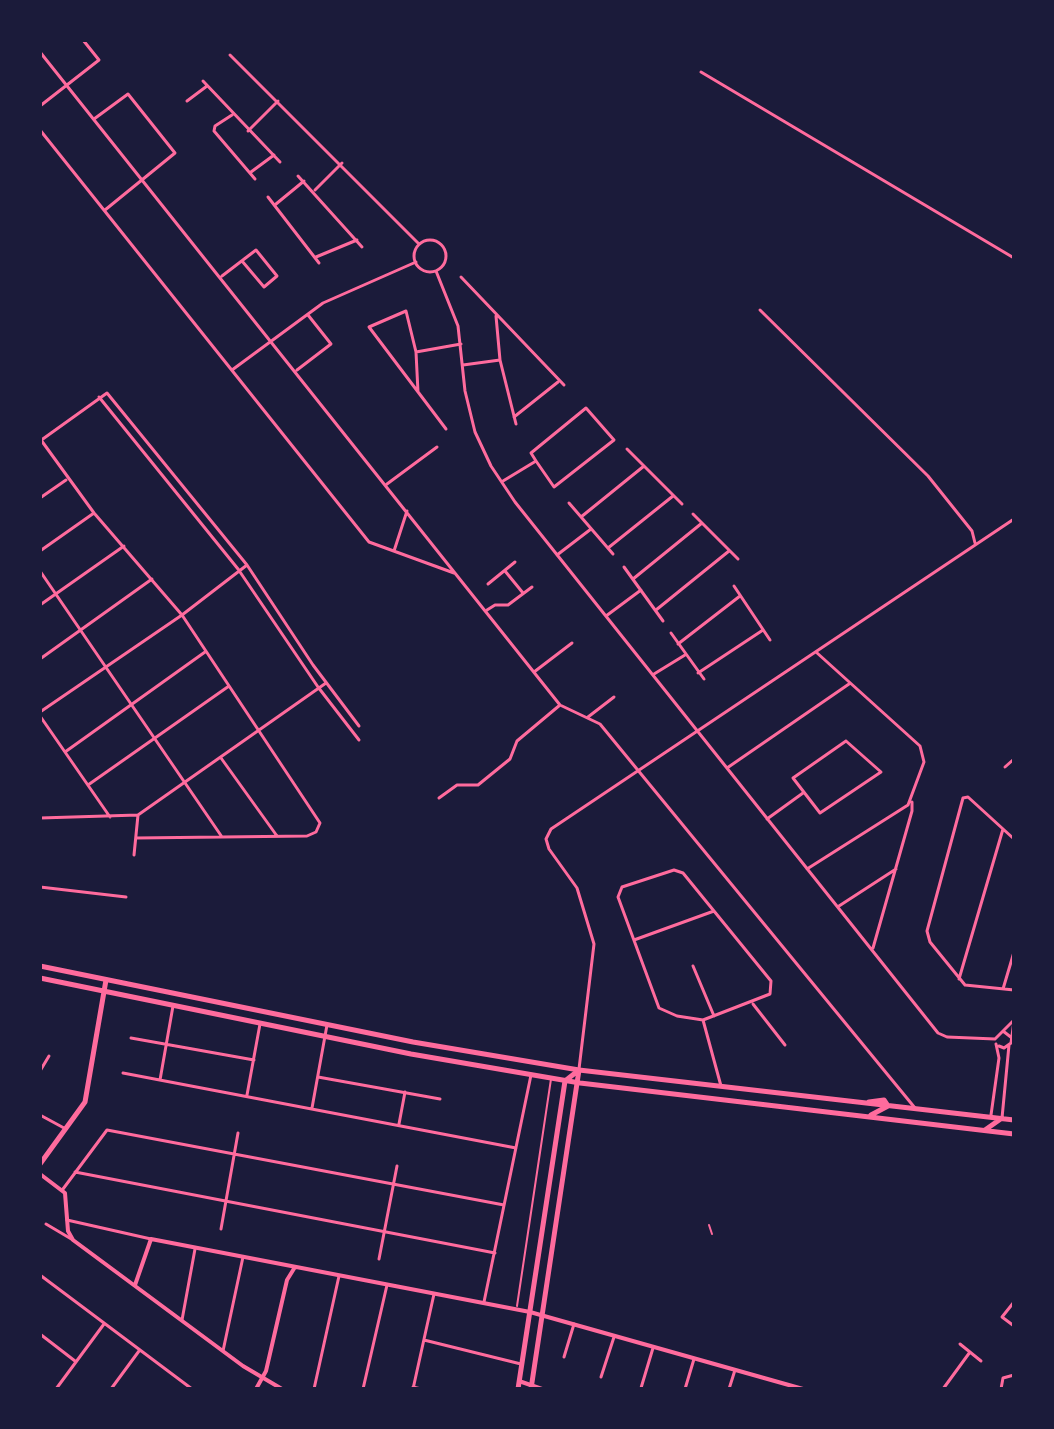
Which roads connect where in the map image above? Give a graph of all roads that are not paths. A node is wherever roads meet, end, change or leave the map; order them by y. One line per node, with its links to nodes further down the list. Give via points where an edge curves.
1 (83, 40): 6 (street, via 99,60)
2 (40, 52): 6 (street)
3 (230, 55): 9 (street)
4 (701, 72): 31 (street)
5 (203, 81): 7 (street)
6 (67, 85): 10 (street); 12 (street)
7 (207, 86): 8 (street); 11 (street)
8 (187, 101)
9 (278, 101): 14 (street); 17 (street)
10 (40, 106)
11 (232, 115): 14 (street); 18 (street, via 214,131)
12 (94, 119): 21 (street); 21 (street, via 128,94 175,153)
13 (40, 130): 26 (street)
14 (248, 131): 15 (street)
15 (274, 155): 16 (street); 18 (street)
16 (280, 162)
17 (342, 163): 23 (street); 28 (street)
18 (250, 173): 20 (street)
19 (298, 176): 22 (street)
20 (255, 179)
21 (143, 180): 26 (street); 37 (street)
22 (304, 181): 23 (street); 25 (street)
23 (315, 190): 27 (street)
24 (268, 197): 25 (street)
25 (275, 205): 30 (street)
26 (104, 210): 46 (street)
27 (357, 240): 29 (street); 30 (street)
28 (419, 244): 33 (street); 35 (street, via 432,240 444,247 446,261)
29 (362, 247)
30 (316, 257): 34 (street)
31 (1014, 258)
32 (242, 261): 32 (street, via 256,250 277,276 264,287); 37 (street)
33 (416, 262): 35 (street, via 422,270); 40 (street, via 323,303)
34 (319, 263)
35 (436, 271): 42 (street)
36 (461, 277): 39 (street)
37 (221, 278): 41 (street)
38 (760, 310): 72 (street, via 928,476 954,505)
39 (496, 314): 44 (street); 50 (street, via 561,383)
40 (308, 315): 41 (street); 47 (street, via 331,344)
41 (272, 341): 46 (street); 47 (street)
42 (461, 344): 43 (street); 45 (street)
43 (416, 352): 48 (street); 48 (street, via 406,311 369,327)
44 (500, 360): 45 (street); 50 (street)
45 (462, 365): 59 (street, via 475,432)
46 (232, 370): 76 (street, via 369,542)
47 (296, 371): 60 (street)
48 (418, 393): 52 (street)
49 (99, 397): 53 (street); 82 (street, via 107,393); 84 (street)
50 (514, 417): 51 (street)
51 (516, 424)
52 (446, 429)
53 (41, 441): 58 (street)
54 (437, 447): 60 (street)
55 (627, 449): 57 (street)
56 (536, 461): 56 (street, via 554,487 614,440 586,408 531,453); 59 (street)
57 (644, 466): 61 (street); 68 (street)
58 (67, 479): 62 (street); 66 (street)
59 (502, 481): 79 (street)
60 (387, 484): 65 (street)
61 (673, 496): 64 (street); 74 (street)
62 (40, 498)
63 (569, 503): 68 (street)
64 (682, 504)
65 (407, 511): 76 (street); 87 (street)
66 (94, 513): 73 (street); 75 (street)
67 (693, 514): 70 (street)
68 (581, 517): 71 (street)
69 (1014, 519): 72 (street)
70 (702, 523): 77 (street); 89 (street)
71 (591, 529): 74 (street); 79 (street)
72 (975, 543): 110 (street)
73 (124, 546): 88 (street); 95 (street)
74 (608, 548): 78 (street)
75 (40, 551)
76 (394, 551): 87 (street)
77 (729, 551): 80 (street); 98 (street)
78 (613, 554)
79 (557, 555): 101 (street)
80 (738, 559)
81 (515, 562): 86 (street)
82 (247, 565): 84 (street); 118 (street)
83 (624, 567): 89 (street)
84 (238, 569): 100 (street); 121 (street)
85 (40, 571): 95 (street)
86 (505, 571): 90 (street); 94 (street)
87 (458, 575): 99 (street)
88 (152, 579): 100 (street); 103 (street)
89 (633, 579): 93 (street)
90 (488, 584)
91 (734, 586): 96 (street)
92 (532, 587): 94 (street)
93 (641, 590): 98 (street); 101 (street)
94 (523, 593): 99 (street, via 508,605)
95 (56, 594): 97 (street); 103 (street)
96 (740, 596): 104 (street); 108 (street)
97 (40, 605)
98 (656, 610): 102 (street)
99 (487, 611): 114 (street)
100 (182, 615): 109 (street); 113 (street)
101 (606, 616): 116 (street)
102 (663, 621)
103 (82, 630): 112 (street); 113 (street)
104 (763, 630): 106 (street); 115 (street)
105 (671, 633): 108 (street)
106 (770, 640)
107 (572, 643): 114 (street)
108 (678, 644): 111 (street)
109 (206, 651): 120 (street); 123 (street)
110 (816, 652): 119 (street); 129 (street)
111 (685, 655): 115 (street); 116 (street)
112 (40, 659)
113 (108, 668): 123 (street); 125 (street)
114 (534, 672): 124 (street)
115 (698, 673): 117 (street)
116 (652, 674): 129 (street)
117 (704, 679)
118 (326, 683): 121 (street); 127 (street)
119 (850, 683): 136 (street); 142 (street, via 924,751)
120 (229, 686): 128 (street); 130 (street)
121 (318, 687): 128 (street); 131 (street)
122 (614, 697): 126 (street)
123 (130, 705): 130 (street); 132 (street)
124 (560, 705): 126 (street); 141 (street, via 517,741 510,759 478,785 457,785)
125 (40, 714): 132 (street)
126 (588, 717): 137 (street, via 600,724)
127 (359, 726)
128 (259, 730): 133 (street); 149 (street, via 320,820 311,836)
129 (696, 731): 136 (street); 137 (street)
130 (153, 739): 138 (street); 139 (street)
131 (359, 740)
132 (65, 752): 139 (street)
133 (221, 758): 138 (street); 149 (street)
134 (1014, 759): 135 (street)
135 (1005, 767)
136 (727, 768): 146 (street)
137 (636, 771): 189 (street, via 551,829 547,844 573,879 593,936); 206 (street)
138 (184, 784): 143 (street); 148 (street)
139 (88, 785): 144 (street)
140 (803, 792): 140 (street, via 820,813 881,772 846,741 793,778); 146 (street)
141 (439, 798)
142 (912, 802): 153 (street); 154 (street)
143 (138, 815): 144 (street); 150 (street)
144 (110, 817): 145 (street)
145 (40, 818)
146 (767, 819): 153 (street)
147 (1003, 829): 151 (street); 165 (street); 165 (street, via 963,798 927,931)
148 (222, 837): 149 (street); 150 (street)
149 (277, 837)
150 (136, 838): 152 (street)
151 (1014, 839)
152 (134, 855)
153 (807, 869): 157 (street)
154 (896, 869): 157 (street); 160 (street)
155 (40, 887): 156 (street)
156 (126, 897)
157 (838, 907): 160 (street)
158 (714, 911): 159 (street); 159 (street, via 683,873 674,870 622,887 618,897); 170 (street, via 772,983 770,994)
159 (634, 940): 173 (street, via 659,1008)
160 (872, 950): 181 (street, via 940,1035)
161 (1014, 952): 167 (street)
162 (40, 966): 166 (main road)
163 (693, 966): 172 (street)
164 (40, 978): 169 (main road)
165 (959, 979): 167 (street, via 971,988)
166 (106, 980): 169 (main road); 176 (main road)
167 (1003, 989): 168 (street)
168 (1014, 990)
169 (105, 992): 171 (main road); 213 (main road, via 90,1086)
170 (752, 1002): 172 (street); 183 (street)
171 (173, 1006): 175 (main road); 182 (street)
172 (714, 1016): 173 (street)
173 (703, 1020): 199 (street)
174 (1014, 1021): 177 (street); 180 (street)
175 (260, 1024): 178 (main road); 186 (street)
176 (327, 1025): 178 (street); 189 (main road)
177 (1003, 1031): 180 (street); 181 (street)
178 (325, 1037): 192 (main road); 193 (street)
179 (131, 1038): 182 (street)
180 (1012, 1038): 184 (street)
181 (996, 1042): 184 (street); 209 (street, via 999,1058)
182 (167, 1044): 186 (street); 195 (street)
183 (785, 1045)
184 (1009, 1045): 187 (street)
185 (49, 1056): 190 (street)
186 (254, 1060): 201 (street)
187 (1007, 1065): 188 (street); 210 (street)
188 (1014, 1066)
189 (579, 1070): 196 (main road); 197 (main road); 198 (main road)
190 (40, 1071)
191 (123, 1073): 195 (street)
192 (531, 1075): 194 (main road); 219 (street)
193 (318, 1077): 200 (street); 205 (street)
194 (551, 1078): 196 (main road); 251 (lane)
195 (160, 1080): 201 (street)
196 (565, 1081): 197 (main road); 217 (main road)
197 (580, 1083): 202 (main road); 218 (main road)
198 (710, 1086): 199 (main road); 202 (main road)
199 (721, 1088): 204 (main road)
200 (405, 1092): 203 (street); 212 (street)
201 (246, 1097): 205 (street)
202 (700, 1097): 208 (main road)
203 (440, 1099)
204 (888, 1106): 206 (main road); 208 (main road)
205 (312, 1109): 212 (street)
206 (916, 1109): 209 (main road)
207 (40, 1115): 213 (street)
208 (870, 1116): 214 (main road)
209 (991, 1117): 210 (main road)
210 (1002, 1118): 211 (main road); 214 (main road)
211 (1014, 1120)
212 (399, 1126): 219 (street)
213 (67, 1130): 221 (main road)
214 (984, 1130): 216 (main road)
215 (238, 1133): 220 (street)
216 (1014, 1134)
217 (557, 1136): 218 (main road); 229 (main road)
218 (571, 1136): 231 (main road)
219 (516, 1148): 228 (street)
220 (234, 1154): 223 (street, via 107,1130); 225 (street); 227 (street)
221 (40, 1164)
222 (397, 1166): 225 (street)
223 (75, 1172): 226 (street); 227 (street)
224 (40, 1174): 226 (street)
225 (393, 1184): 228 (street); 235 (street)
226 (63, 1189): 230 (street)
227 (226, 1201): 234 (street); 235 (street)
228 (504, 1205): 240 (street)
229 (545, 1212): 231 (main road, via 547,1218); 252 (main road)
230 (67, 1220): 237 (street); 238 (street)
231 (558, 1220): 253 (main road)
232 (46, 1224): 238 (street)
233 (709, 1225): 236 (lane)
234 (221, 1229)
235 (385, 1232): 240 (street); 242 (street)
236 (712, 1234)
237 (151, 1239): 239 (street); 246 (street)
238 (73, 1240): 246 (street)
239 (195, 1249): 241 (street); 254 (street)
240 (495, 1253): 250 (street)
241 (243, 1257): 243 (street); 264 (street)
242 (379, 1259)
243 (295, 1267): 245 (street); 274 (street)
244 (40, 1275): 255 (street)
245 (339, 1276): 247 (street); 285 (street)
246 (135, 1285): 254 (street)
247 (387, 1285): 248 (street); 286 (street)
248 (434, 1294): 250 (street); 260 (street)
249 (1014, 1302): 257 (street, via 1002,1317)
250 (484, 1304): 251 (street)
251 (516, 1310): 252 (street)
252 (530, 1312): 253 (street); 270 (main road)
253 (542, 1315): 256 (street); 277 (main road)
254 (182, 1320): 264 (street)
255 (104, 1324): 263 (street); 269 (street)
256 (574, 1324): 259 (street); 266 (street)
257 (1014, 1326)
258 (40, 1334): 269 (street)
259 (614, 1337): 262 (street); 273 (street)
260 (424, 1340): 270 (street); 278 (street)
261 (960, 1344): 265 (street)
262 (653, 1348): 267 (street); 279 (street)
263 (139, 1351): 281 (street); 282 (street)
264 (223, 1351): 274 (street)
265 (970, 1352): 268 (street); 294 (street)
266 (564, 1357)
267 (694, 1359): 271 (street); 290 (street)
268 (981, 1361)
269 (76, 1362): 280 (street)
270 (522, 1364): 275 (main road)
271 (735, 1370): 276 (street); 291 (street)
272 (1014, 1375): 295 (street, via 1003,1378)
273 (601, 1377)
274 (262, 1379): 283 (street); 284 (street)
275 (519, 1381): 277 (street); 288 (main road)
276 (775, 1382): 292 (street); 293 (street)
277 (531, 1387): 289 (street)
278 (413, 1388): 287 (street)
279 (641, 1388)
280 (56, 1389)
281 (111, 1389)
282 (192, 1389)
283 (256, 1389)
284 (282, 1389)
285 (314, 1389)
286 (363, 1389)
287 (421, 1389)
288 (518, 1389)
289 (542, 1389)
290 (685, 1389)
291 (729, 1389)
292 (773, 1389)
293 (803, 1389)
294 (943, 1389)
295 (1001, 1389)

